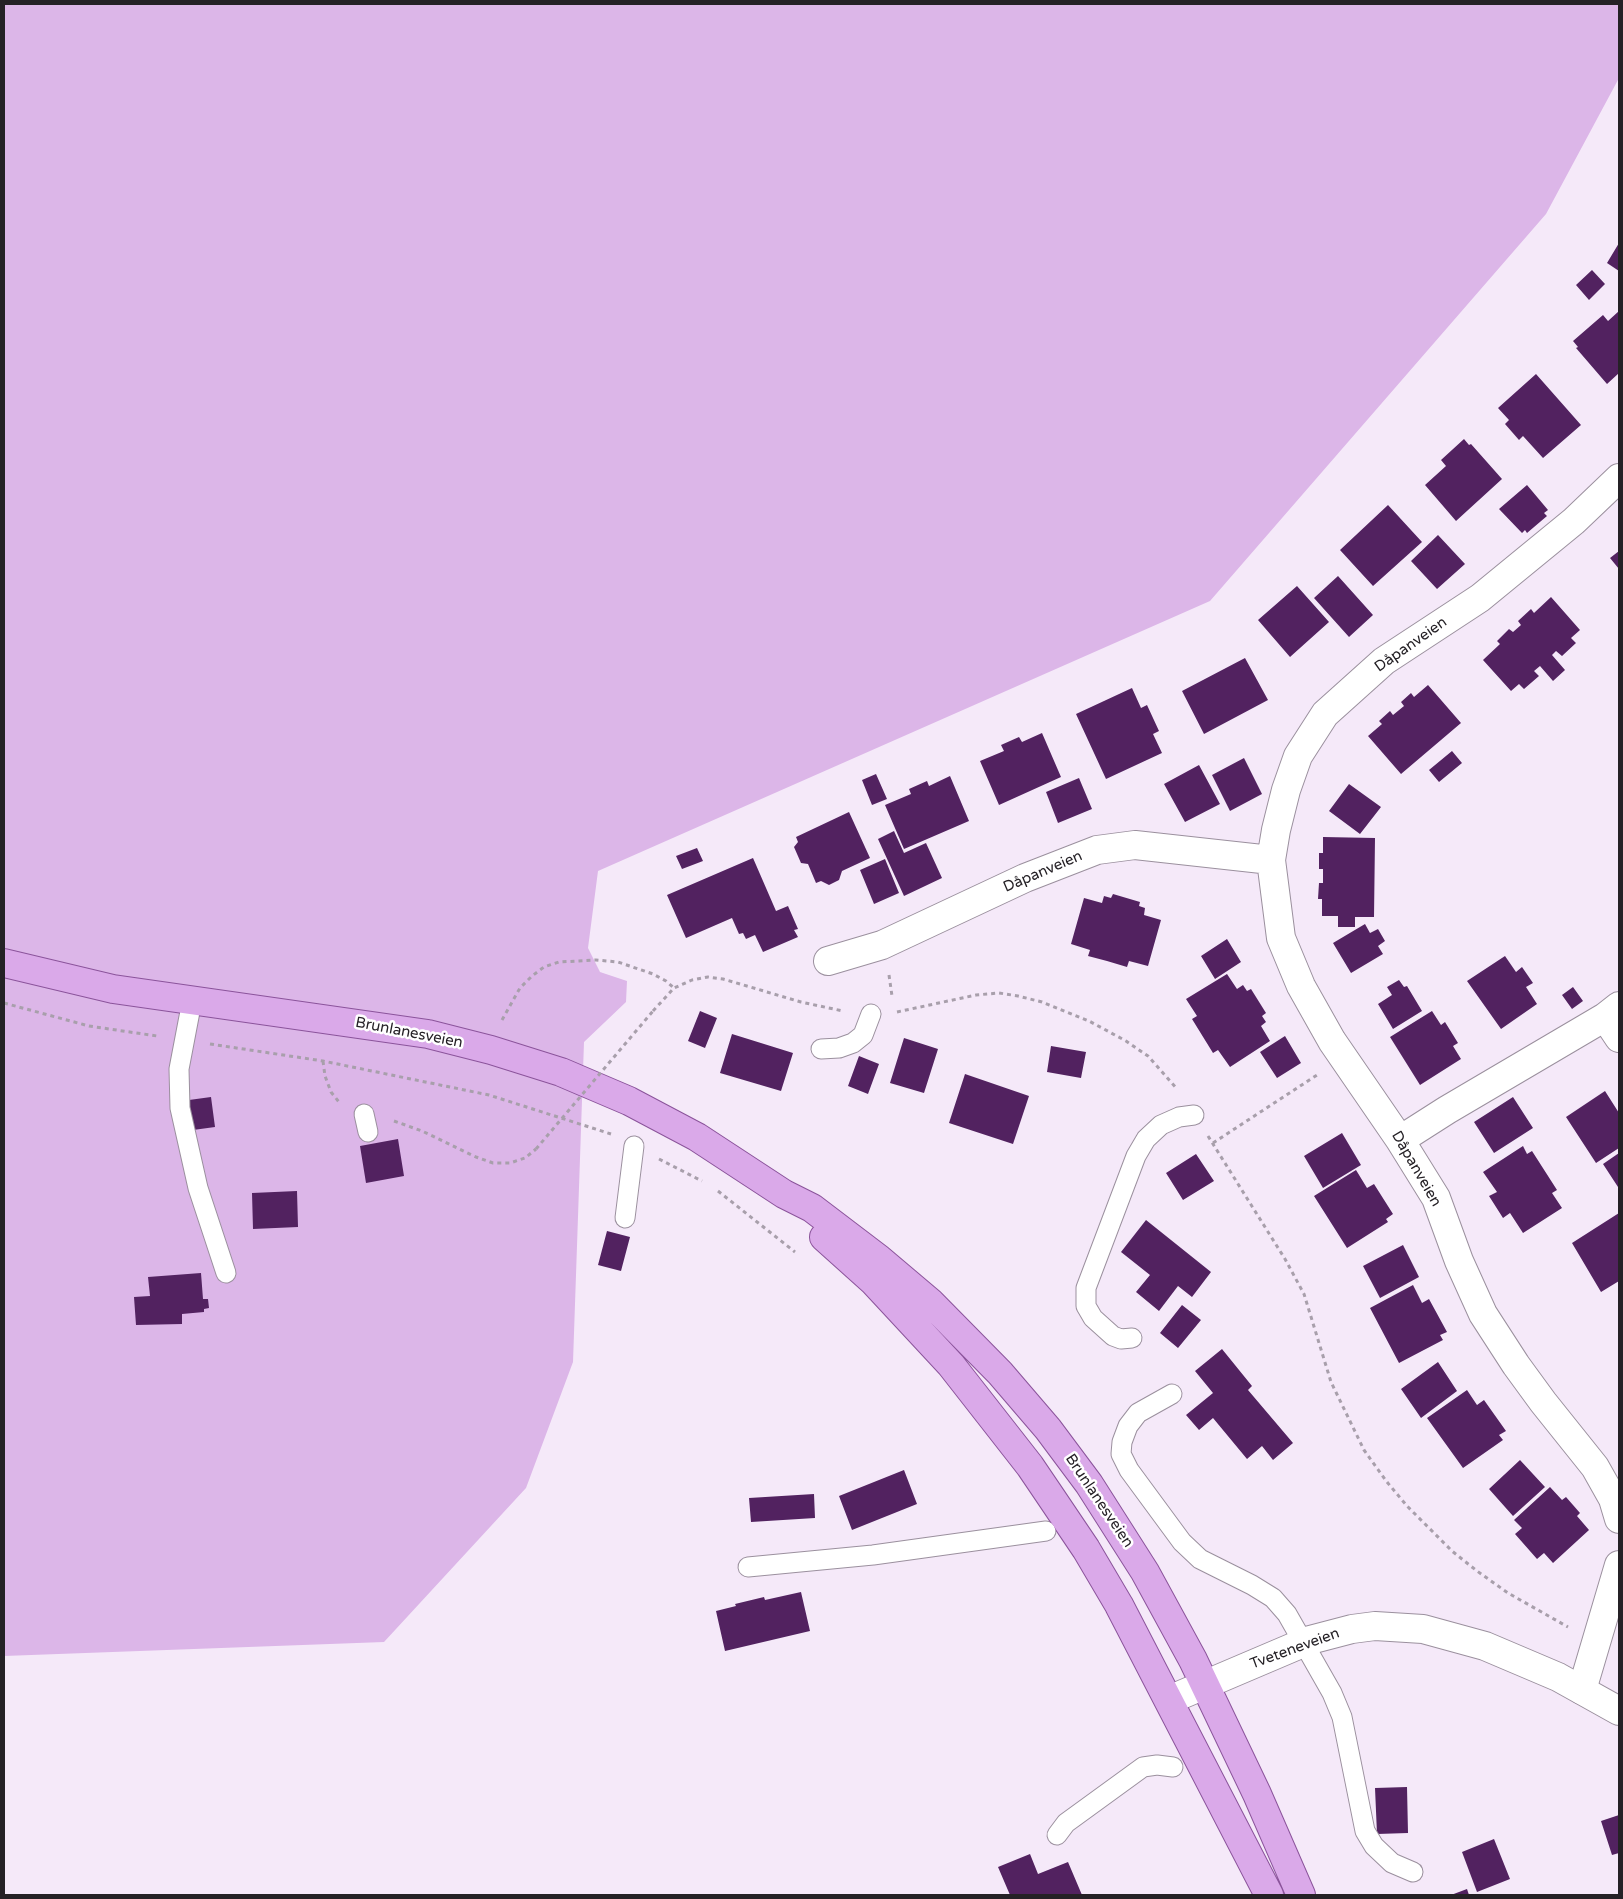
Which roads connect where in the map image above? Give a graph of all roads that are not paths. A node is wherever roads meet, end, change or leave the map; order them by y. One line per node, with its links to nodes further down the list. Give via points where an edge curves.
1 (1619, 478): 2 (street, Dåpanveien, via 1574,521 1480,598 1384,661 1325,714 1298,756 1286,790)
2 (1271, 860): 3 (street, Dåpanveien, via 1135,845 1097,850 1025,878 882,945); 10 (street, Dåpanveien, via 1281,938 1301,986 1332,1041)
3 (828, 962)
4 (4, 963): 5 (main road, Brunlanesveien, via 113,989)
5 (192, 1001): 12 (main road, Brunlanesveien, via 428,1034 561,1072 697,1137); 14 (lane, via 179,1069 180,1108 198,1188)
6 (871, 1014): 8 (lane, via 863,1034 853,1043)
7 (1614, 1020): 10 (street, via 1447,1110)
8 (820, 1049)
9 (1194, 1115): 15 (lane, via 1161,1125 1146,1138 1136,1156 1086,1288 1086,1306 1093,1318 1113,1336 1121,1340)
10 (1400, 1140): 17 (street, Dåpanveien, via 1436,1198 1483,1314 1543,1402 1595,1467 1613,1499)
11 (634, 1146): 13 (lane)
12 (784, 1194): 22 (main road, Brunlanesveien, via 812,1208 879,1258 931,1303 1000,1373 1048,1429 1119,1528); 24 (main road, Brunlanesveien, via 806,1220 873,1281 950,1365 1030,1466 1096,1565)
13 (625, 1218)
14 (226, 1273)
15 (1132, 1338)
16 (1172, 1394): 21 (lane, via 1138,1413 1128,1426 1121,1454 1129,1470 1182,1542 1200,1559 1273,1598 1287,1614)
17 (1619, 1519)
18 (1046, 1531): 20 (lane, via 873,1555)
19 (1619, 1565): 23 (street)
20 (748, 1567)
21 (1302, 1643): 22 (street, Tveteneveien); 23 (street, Tveteneveien, via 1374,1626 1423,1629 1485,1646); 28 (lane, via 1332,1692 1342,1717 1365,1831 1374,1846 1392,1863)
22 (1205, 1684): 24 (street, Tveteneveien); 30 (main road, Brunlanesveien)
23 (1582, 1690): 25 (street, Tveteneveien)
24 (1170, 1700): 29 (main road, Brunlanesveien)
25 (1619, 1711)
26 (1173, 1766): 27 (lane, via 1143,1767 1066,1823)
27 (1057, 1835)
28 (1412, 1872)
29 (1269, 1895)
30 (1301, 1895)

